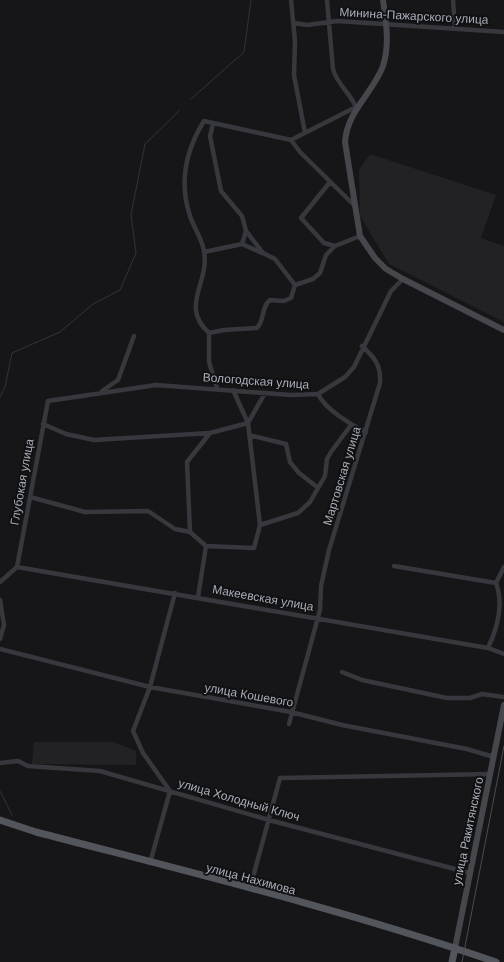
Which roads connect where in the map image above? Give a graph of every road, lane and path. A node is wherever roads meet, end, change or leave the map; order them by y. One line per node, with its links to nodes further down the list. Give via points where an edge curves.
1 (291, 0): 6 (street)
2 (326, 0): 5 (street)
3 (383, 0): 7 (main road)
4 (453, 0): 8 (street)
5 (330, 22): 6 (street, Минина-Пажарского улица); 7 (street, Минина-Пажарского улица); 10 (street, via 335,77 351,95)
6 (294, 23): 12 (street, via 294,75)
7 (386, 26): 8 (street, Минина-Пажарского улица); 10 (main road, via 387,46 382,67)
8 (455, 28): 9 (street, Минина-Пажарского улица)
9 (504, 32)
10 (356, 107): 12 (street); 15 (main road, via 345,142)
11 (213, 124): 13 (street); 16 (street, via 210,136 217,181 221,191 242,216); 20 (street, via 204,121 192,139 184,188 190,217)
12 (305, 133): 13 (street)
13 (291, 140): 14 (street)
14 (330, 182): 15 (street); 19 (street, via 301,218 324,243)
15 (354, 204): 17 (main road)
16 (246, 231): 18 (street); 21 (street)
17 (360, 236): 19 (street); 22 (main road, via 386,269)
18 (242, 244): 20 (street); 21 (street)
19 (335, 246): 23 (street, via 326,255 320,273)
20 (204, 252): 25 (street, via 205,264 195,314 200,326)
21 (263, 253): 23 (street, via 275,259)
22 (403, 279): 24 (main road); 27 (street, Вологодская улица, via 391,291)
23 (295, 285): 25 (street, via 291,298 266,303 257,328)
24 (504, 330)
25 (209, 334): 29 (street, via 209,362)
26 (134, 336): 28 (street)
27 (362, 346): 34 (street, Вологодская улица, via 354,367 345,377); 39 (street, Мартовская улица, via 375,358 380,372)
28 (118, 380): 30 (street); 32 (street)
29 (217, 388): 30 (street, Вологодская улица, via 156,385); 31 (street, Вологодская улица)
30 (122, 389): 32 (street, Вологодская улица)
31 (233, 390): 33 (street, Вологодская улица); 36 (street)
32 (99, 393): 35 (street, Вологодская улица)
33 (265, 393): 34 (street, Вологодская улица); 36 (street)
34 (318, 394): 38 (street, via 322,403)
35 (48, 401): 37 (street, Глубокая улица)
36 (248, 423): 40 (street); 41 (street)
37 (43, 424): 40 (street, via 66,434 94,440); 43 (street, Глубокая улица)
38 (351, 425): 39 (street); 42 (street, via 327,459 325,476)
39 (366, 432): 56 (street, Мартовская улица, via 329,550)
40 (210, 433): 45 (street, via 188,462)
41 (248, 435): 42 (street, via 286,444 290,462); 44 (street)
42 (317, 487): 44 (street, via 310,502 298,513)
43 (30, 497): 45 (street, via 85,512 148,511 174,529); 48 (street, Глубокая улица)
44 (260, 525): 46 (street, via 254,548)
45 (190, 532): 46 (street)
46 (206, 546): 54 (street)
47 (394, 566): 51 (street)
48 (17, 567): 50 (street); 53 (street, Макеевская улица)
49 (504, 567): 51 (street)
50 (0, 582)
51 (496, 583): 52 (street)
52 (502, 591): 58 (street, via 497,627)
53 (175, 593): 54 (street, Макеевская улица); 62 (street)
54 (198, 597): 56 (street, Макеевская улица)
55 (0, 600): 57 (street, via 4,625)
56 (318, 617): 58 (street, Макеевская улица); 65 (street, Мартовская улица)
57 (0, 639)
58 (488, 648): 60 (street, Макеевская улица)
59 (0, 649): 62 (street, улица Кошевого)
60 (504, 654)
61 (342, 672): 63 (street, via 362,680 447,698 470,698 482,694)
62 (150, 687): 65 (street, улица Кошевого); 70 (street, via 133,731 143,753)
63 (504, 697)
64 (504, 704): 67 (main road, улица Ракитянского)
65 (292, 712): 66 (street, Мартовская улица); 67 (street, улица Кошевого)
66 (289, 724)
67 (495, 757): 69 (main road, улица Ракитянского)
68 (0, 763): 70 (street, улица Холодный Ключ, via 18,761 28,766 100,771)
69 (491, 774): 72 (street, via 280,778); 74 (main road, улица Ракитянского)
70 (170, 790): 72 (street, улица Холодный Ключ); 73 (street)
71 (0, 820): 73 (main road, улица Нахимова)
72 (268, 820): 74 (street, улица Холодный Ключ); 75 (street)
73 (150, 863): 75 (main road, улица Нахимова)
74 (470, 873): 76 (main road, улица Ракитянского)
75 (250, 890): 76 (main road, улица Нахимова)
76 (455, 948): 77 (main road, улица Ракитянского); 78 (main road, улица Нахимова)
77 (452, 962)
78 (496, 962)

